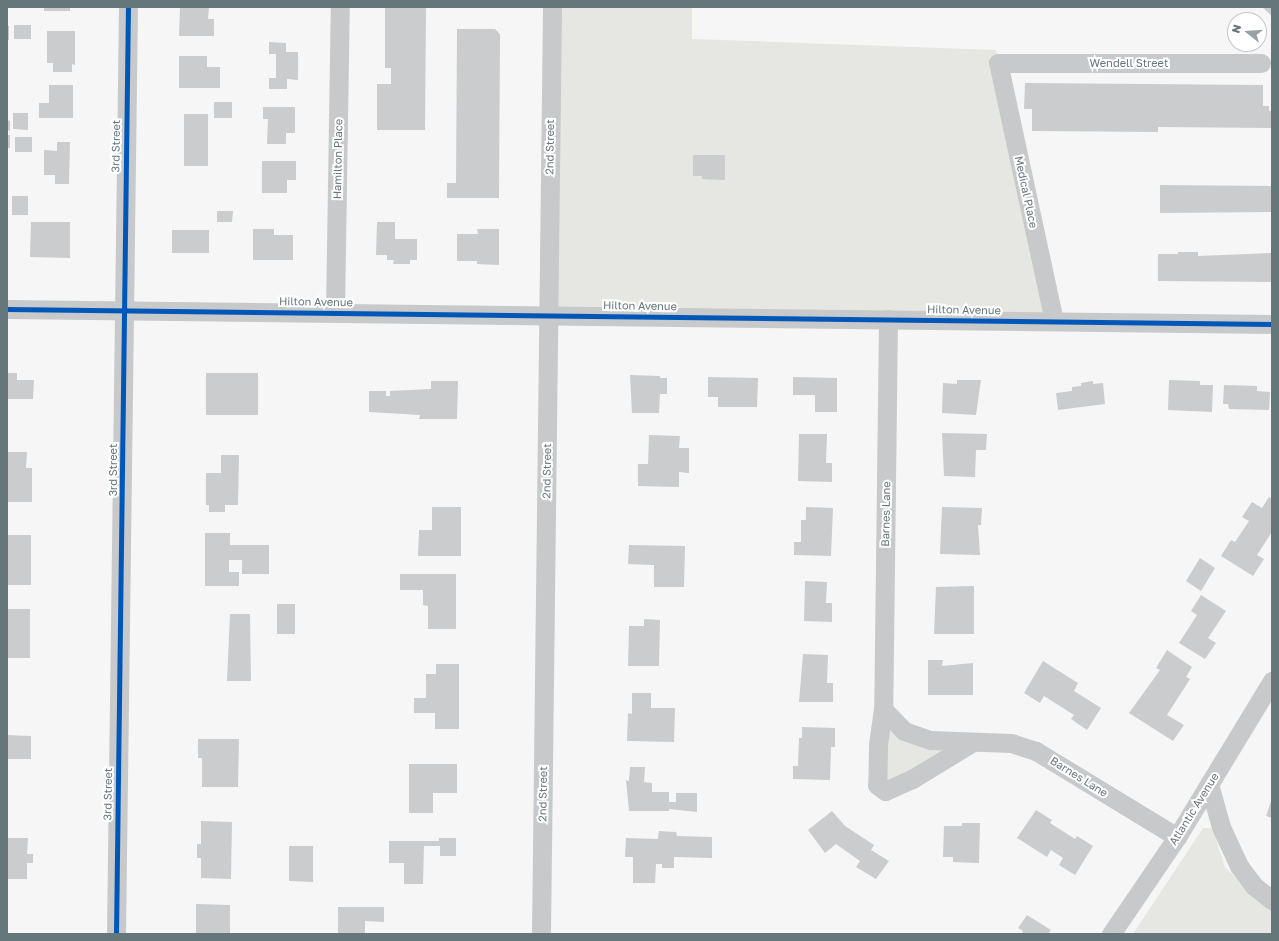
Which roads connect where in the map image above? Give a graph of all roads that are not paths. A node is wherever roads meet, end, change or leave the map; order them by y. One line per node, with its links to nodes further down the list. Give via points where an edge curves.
1 (128, 7): 7 (street, 3rd Street)
2 (340, 7): 8 (street, Hamilton Place)
3 (552, 7): 9 (street, 2nd Street)
4 (998, 62): 5 (street, Wendell Street); 11 (street, Medical Place)
5 (1261, 63)
6 (7, 309): 7 (street, Hilton Avenue)
7 (124, 310): 8 (street, Hilton Avenue); 19 (street, 3rd Street)
8 (335, 312): 9 (street, Hilton Avenue)
9 (549, 315): 10 (street, Hilton Avenue); 20 (street, 2nd Street)
10 (888, 319): 11 (street, Hilton Avenue); 14 (street, Barnes Lane)
11 (1054, 321): 12 (street, Hilton Avenue)
12 (1272, 324)
13 (1272, 681): 16 (street, Atlantic Avenue)
14 (883, 709): 15 (street, Barnes Lane, via 904,731 930,740); 15 (street, Barnes Lane, via 878,746 877,784 885,791 912,779)
15 (973, 742): 17 (street, Barnes Lane, via 1011,743 1036,751)
16 (1209, 784): 17 (street, Atlantic Avenue); 18 (street, via 1221,827 1240,866 1254,886)
17 (1177, 838): 21 (street, Atlantic Avenue)
18 (1272, 900)
19 (116, 934)
20 (542, 934)
21 (1111, 934)

